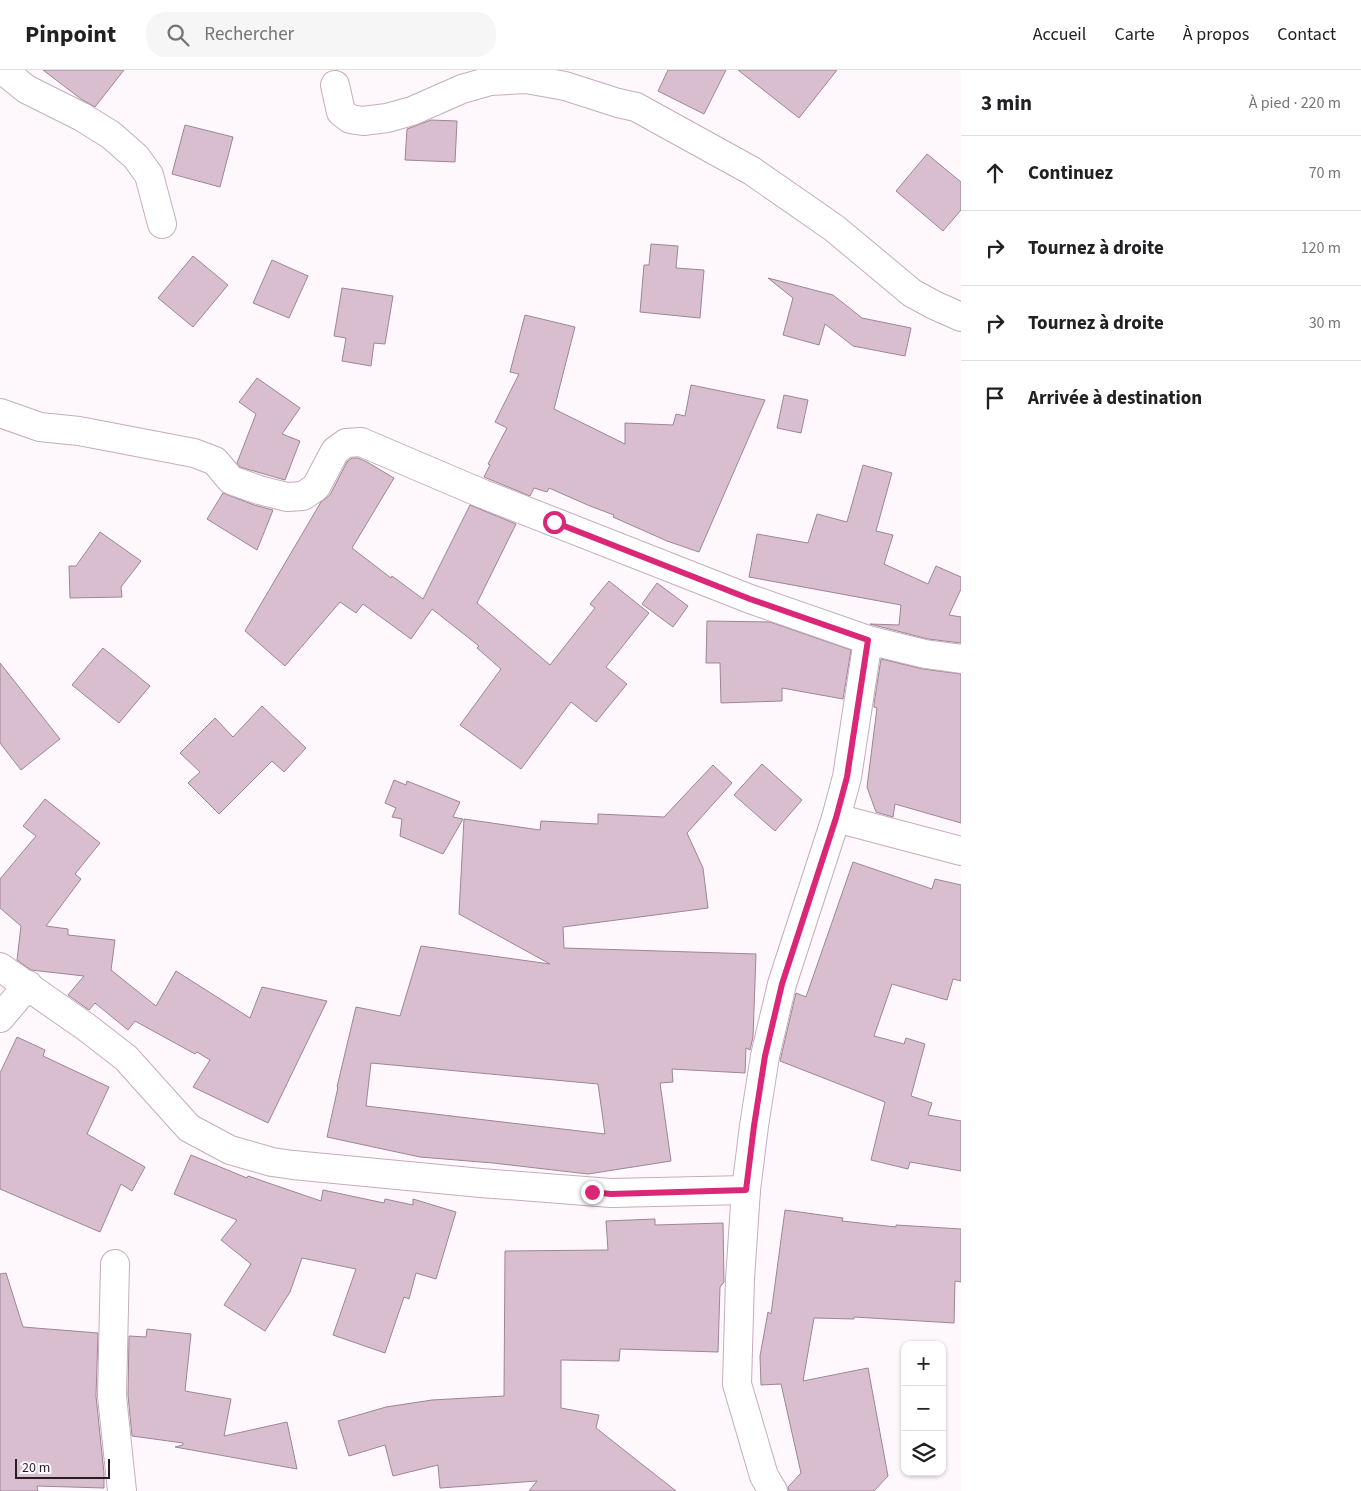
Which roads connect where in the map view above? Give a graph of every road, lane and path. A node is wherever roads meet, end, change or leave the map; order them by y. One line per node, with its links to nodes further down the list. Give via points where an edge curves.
1 (3, 70): 3 (street, via 26,88 111,135 136,157 149,174)
2 (335, 85): 4 (street, via 341,112 350,119 363,121 412,111 462,89 490,81 526,79 565,86 636,107 752,171 834,228 912,293)
3 (162, 224)
4 (961, 316)
5 (0, 413): 6 (street, via 40,427 79,431 194,453 216,461 232,480 287,497 303,496 316,487 335,451 346,443 361,442 483,494 750,599)
6 (868, 640): 7 (street); 8 (street, via 847,777)
7 (961, 659)
8 (836, 818): 9 (street); 13 (street, via 782,984 765,1056)
9 (961, 851)
10 (0, 966): 11 (street)
11 (28, 985): 12 (street); 13 (street, via 126,1058 189,1128 230,1150 264,1160 461,1182 611,1194)
12 (0, 1018)
13 (746, 1190): 16 (street, via 737,1384 764,1476)
14 (116, 1264): 15 (street, via 112,1396)
15 (122, 1491)
16 (773, 1491)

